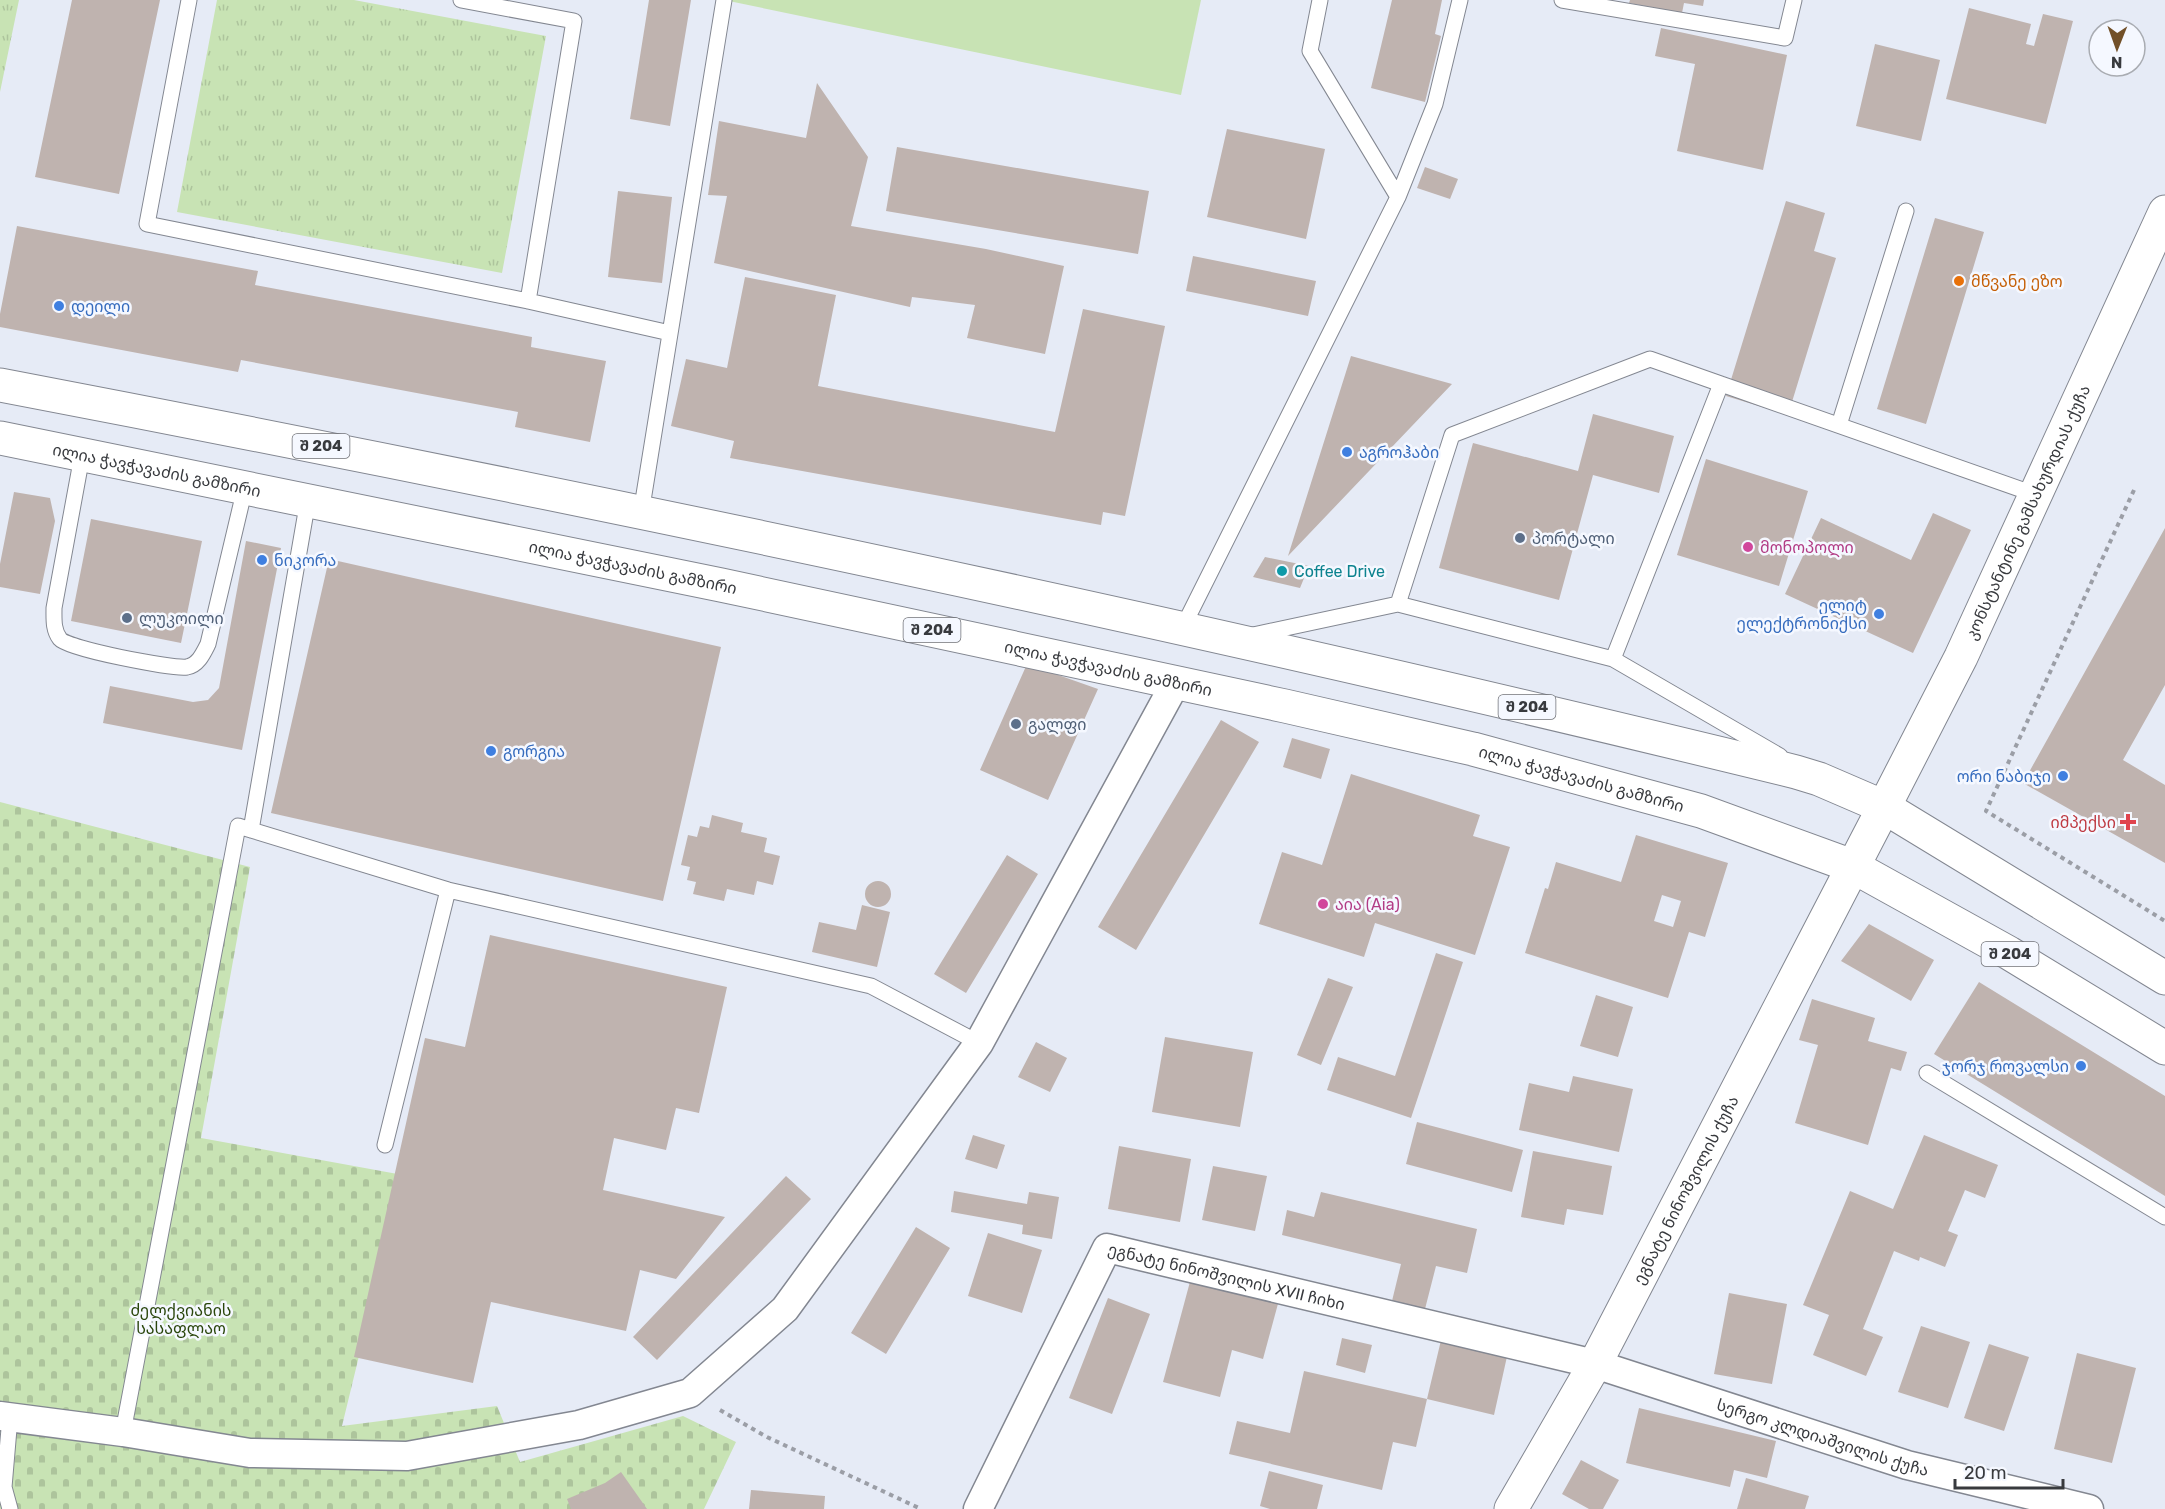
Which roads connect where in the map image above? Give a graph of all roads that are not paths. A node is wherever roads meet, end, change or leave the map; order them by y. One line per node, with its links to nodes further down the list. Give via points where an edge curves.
1 (189, 0): 11 (lane, via 147,224)
2 (460, 0): 11 (lane, via 574,21)
3 (724, 0): 12 (lane)
4 (1320, 0): 8 (lane, via 1310,51)
5 (1460, 0): 8 (lane, via 1435,104)
6 (1562, 0): 7 (lane, via 1785,38)
7 (1794, 0)
8 (1398, 197): 23 (lane)
9 (1906, 211): 15 (lane)
10 (2165, 212): 19 (main road, კონსტანტინე გამსახურდიას ქუჩა)
11 (528, 301): 12 (lane)
12 (670, 333): 21 (lane)
13 (1721, 384): 15 (lane); 22 (lane, via 1650,359 1452,435); 25 (lane)
14 (0, 385): 21 (main road, შ 204)
15 (1839, 425): 19 (lane)
16 (0, 438): 17 (main road, ილია ჭავჭავაძის გამზირი / შ 204)
17 (82, 456): 18 (main road, ილია ჭავჭავაძის გამზირი / შ 204); 18 (lane, via 53,625 61,641 79,649 172,666 188,667 201,659 208,645)
18 (245, 488): 20 (main road, ილია ჭავჭავაძის გამზირი / შ 204)
19 (2034, 495): 28 (main road, კონსტანტინე გამსახურდიას ქუჩა, via 1961,657)
20 (308, 500): 26 (main road, ილია ჭავჭავაძის გამზირი / შ 204); 29 (lane)
21 (641, 513): 23 (main road, შ 204)
22 (1398, 604): 24 (lane); 25 (lane)
23 (1183, 627): 24 (main road, შ 204)
24 (1235, 639): 27 (main road, შ 204)
25 (1613, 659): 27 (lane)
26 (1176, 682): 30 (main road, ილია ჭავჭავაძის გამზირი / შ 204, via 1473,748 1701,811); 33 (street)
27 (1819, 778): 28 (main road, შ 204)
28 (1884, 807): 30 (main road, კონსტანტინე გამსახურდიას ქუჩა); 32 (main road, შ 204)
29 (251, 830): 31 (lane); 40 (lane, via 238,826)
30 (1852, 866): 34 (main road, ილია ჭავჭავაძის გამზირი / შ 204, via 2009,953); 38 (main road, ეგნატე ნინოშვილის ქუჩა)
31 (448, 890): 33 (lane, via 871,986); 36 (lane)
32 (2165, 978)
33 (980, 1043): 40 (street, via 785,1309 690,1393 579,1425 407,1456 250,1453)
34 (2165, 1048)
35 (1927, 1073): 37 (lane)
36 (385, 1145)
37 (2165, 1217)
38 (1595, 1364): 42 (street, ეგნატე ნინოშვილის XVII ჩიხი, via 1107,1248); 43 (main road, ეგნატე ნინოშვილის ქუჩა); 44 (street, სერგო კლდიაშვილის ქუჩა, via 1907,1465)
39 (5, 1416): 40 (street); 41 (lane, via 4,1487)
40 (123, 1432)
41 (10, 1509)
42 (978, 1509)
43 (1511, 1509)
44 (2088, 1509)

